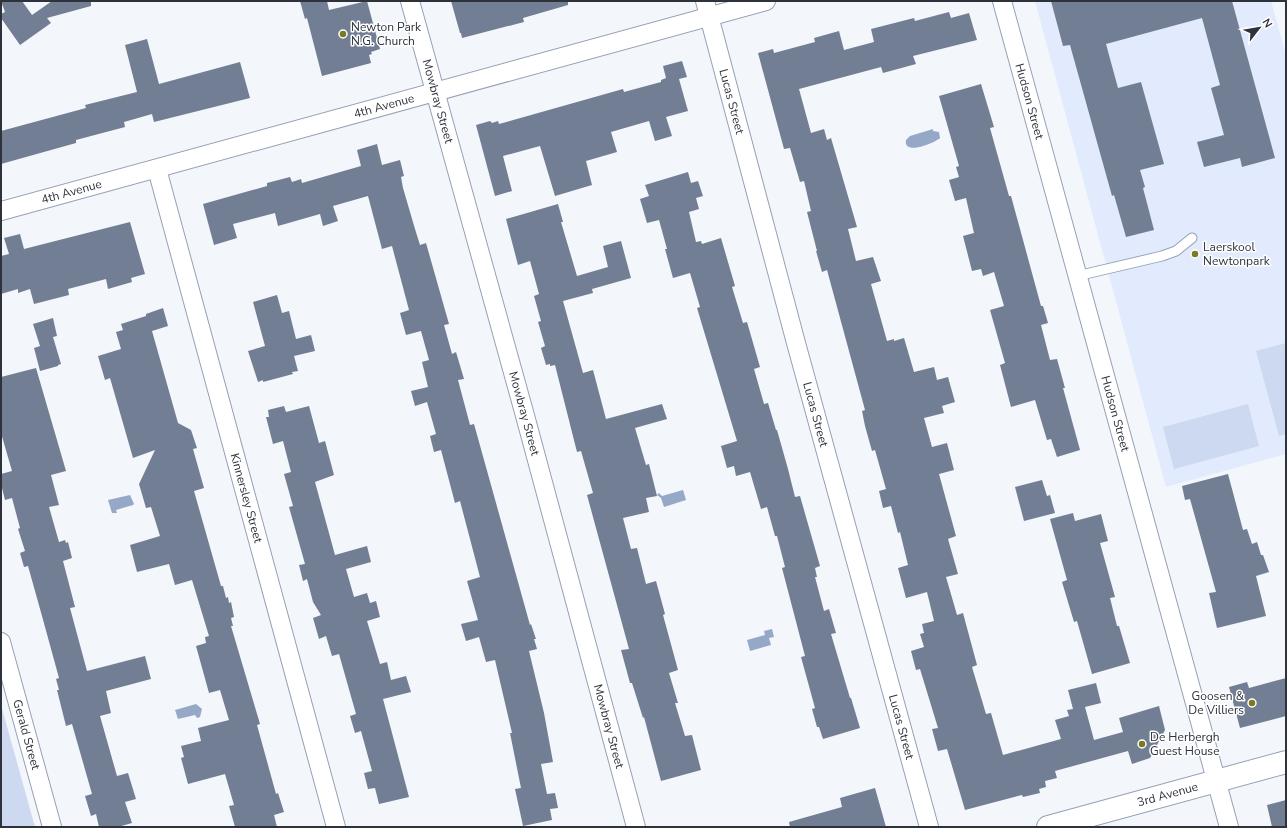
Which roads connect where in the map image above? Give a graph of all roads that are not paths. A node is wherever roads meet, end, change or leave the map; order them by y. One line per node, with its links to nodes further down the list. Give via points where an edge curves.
1 (410, 1): 5 (street, Mowbray Street)
2 (766, 1): 4 (street, 4th Avenue)
3 (1002, 1): 9 (street, Hudson Street)
4 (708, 9): 5 (street, 4th Avenue); 16 (street, Lucas Street, via 792,328)
5 (434, 93): 6 (street, 4th Avenue); 15 (street, Mowbray Street)
6 (157, 169): 7 (street, 4th Avenue); 14 (street, Kinnersley Street)
7 (1, 211)
8 (1192, 238): 9 (lane, via 1176,251 1162,256)
9 (1077, 276): 12 (street, Hudson Street)
10 (1, 642): 13 (street, Gerald Street)
11 (1286, 762): 12 (street, 3rd Avenue)
12 (1216, 781): 17 (street, 3rd Avenue); 18 (street, Hudson Street)
13 (52, 827)
14 (336, 827)
15 (636, 827)
16 (929, 827)
17 (1048, 827)
18 (1229, 827)

